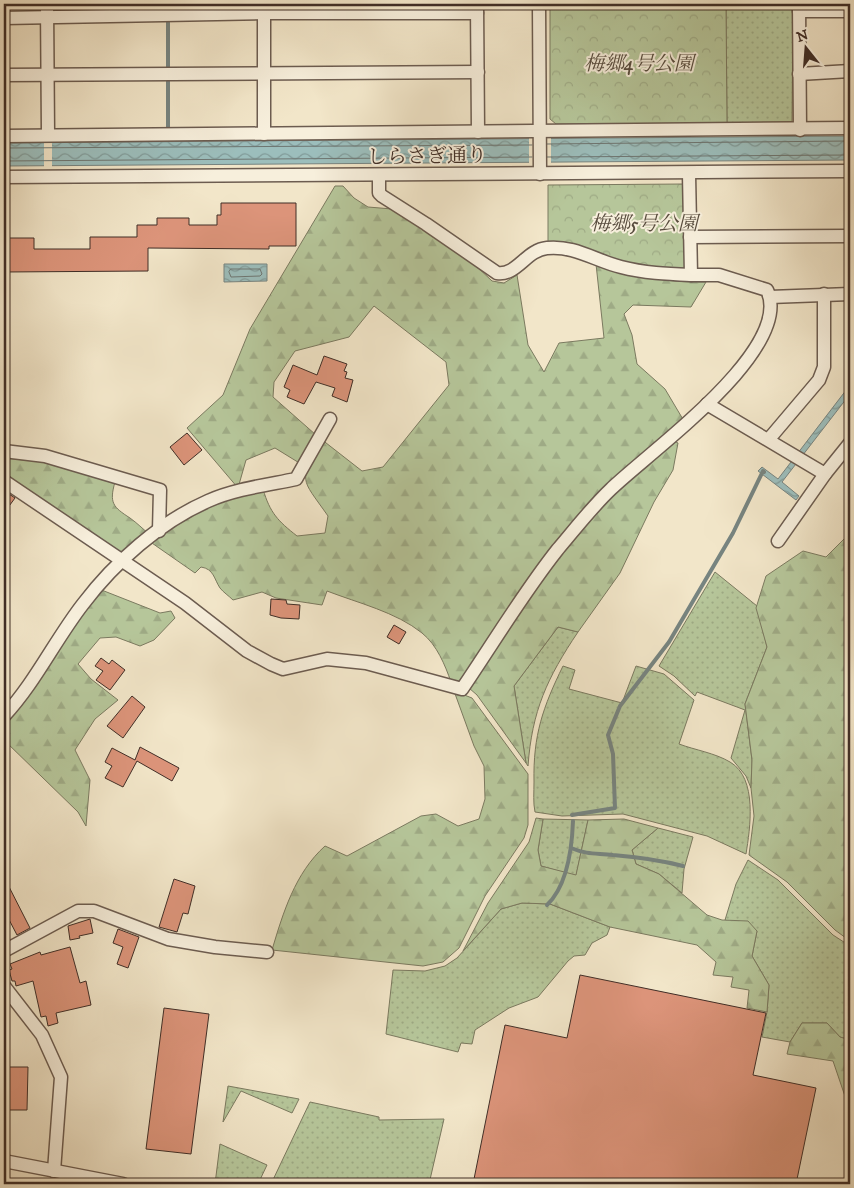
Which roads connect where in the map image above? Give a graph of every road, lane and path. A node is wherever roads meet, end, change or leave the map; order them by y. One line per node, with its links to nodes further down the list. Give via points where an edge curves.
1 (47, 4): 7 (street)
2 (540, 4): 20 (street)
3 (799, 7): 6 (street); 13 (street)
4 (264, 8): 5 (street); 7 (street); 12 (street)
5 (477, 8): 10 (street)
6 (850, 11)
7 (47, 17): 8 (street); 11 (street)
8 (4, 18)
9 (850, 71): 13 (street)
10 (478, 72): 12 (street); 17 (street)
11 (47, 74): 12 (street); 14 (street); 19 (street)
12 (264, 74): 18 (street)
13 (799, 74): 16 (street)
14 (4, 75)
15 (850, 128): 16 (street)
16 (800, 130): 20 (street)
17 (478, 132): 18 (street); 20 (street)
18 (264, 134): 19 (street)
19 (48, 135): 21 (street)
20 (540, 135): 22 (street)
21 (4, 136)
22 (540, 169): 24 (street, しらさぎ通り); 25 (street, しらさぎ通り)
23 (850, 171): 24 (street, しらさぎ通り)
24 (689, 174): 28 (street)
25 (379, 176): 26 (street, しらさぎ通り); 29 (street, via 379,193 382,196 497,273 509,272 536,250 568,248 620,267)
26 (4, 177)
27 (850, 236): 28 (street)
28 (690, 237): 29 (street)
29 (691, 276): 32 (street, via 719,275 768,290)
30 (824, 294): 31 (street); 32 (street); 35 (street, via 824,366 819,380)
31 (850, 294)
32 (770, 297): 33 (street, via 772,311 766,331 741,368)
33 (707, 404): 35 (street); 42 (street, via 610,490 558,549 522,597 462,689 366,663 327,660 282,668 271,664 247,651 185,603)
34 (330, 419): 40 (street, via 296,479 208,501)
35 (769, 439): 38 (street)
36 (850, 443): 38 (street)
37 (4, 452): 40 (street, via 45,456 160,490)
38 (825, 474): 41 (street)
39 (4, 481): 42 (street)
40 (159, 531): 42 (street)
41 (778, 541)
42 (123, 562): 43 (street, via 82,605)
43 (4, 716)
44 (4, 951): 45 (street, via 78,911 94,911 168,939)
45 (267, 952)
46 (4, 986): 48 (street, via 42,1035 61,1077)
47 (4, 1161): 48 (street)
48 (54, 1172): 49 (street)
49 (123, 1184)

